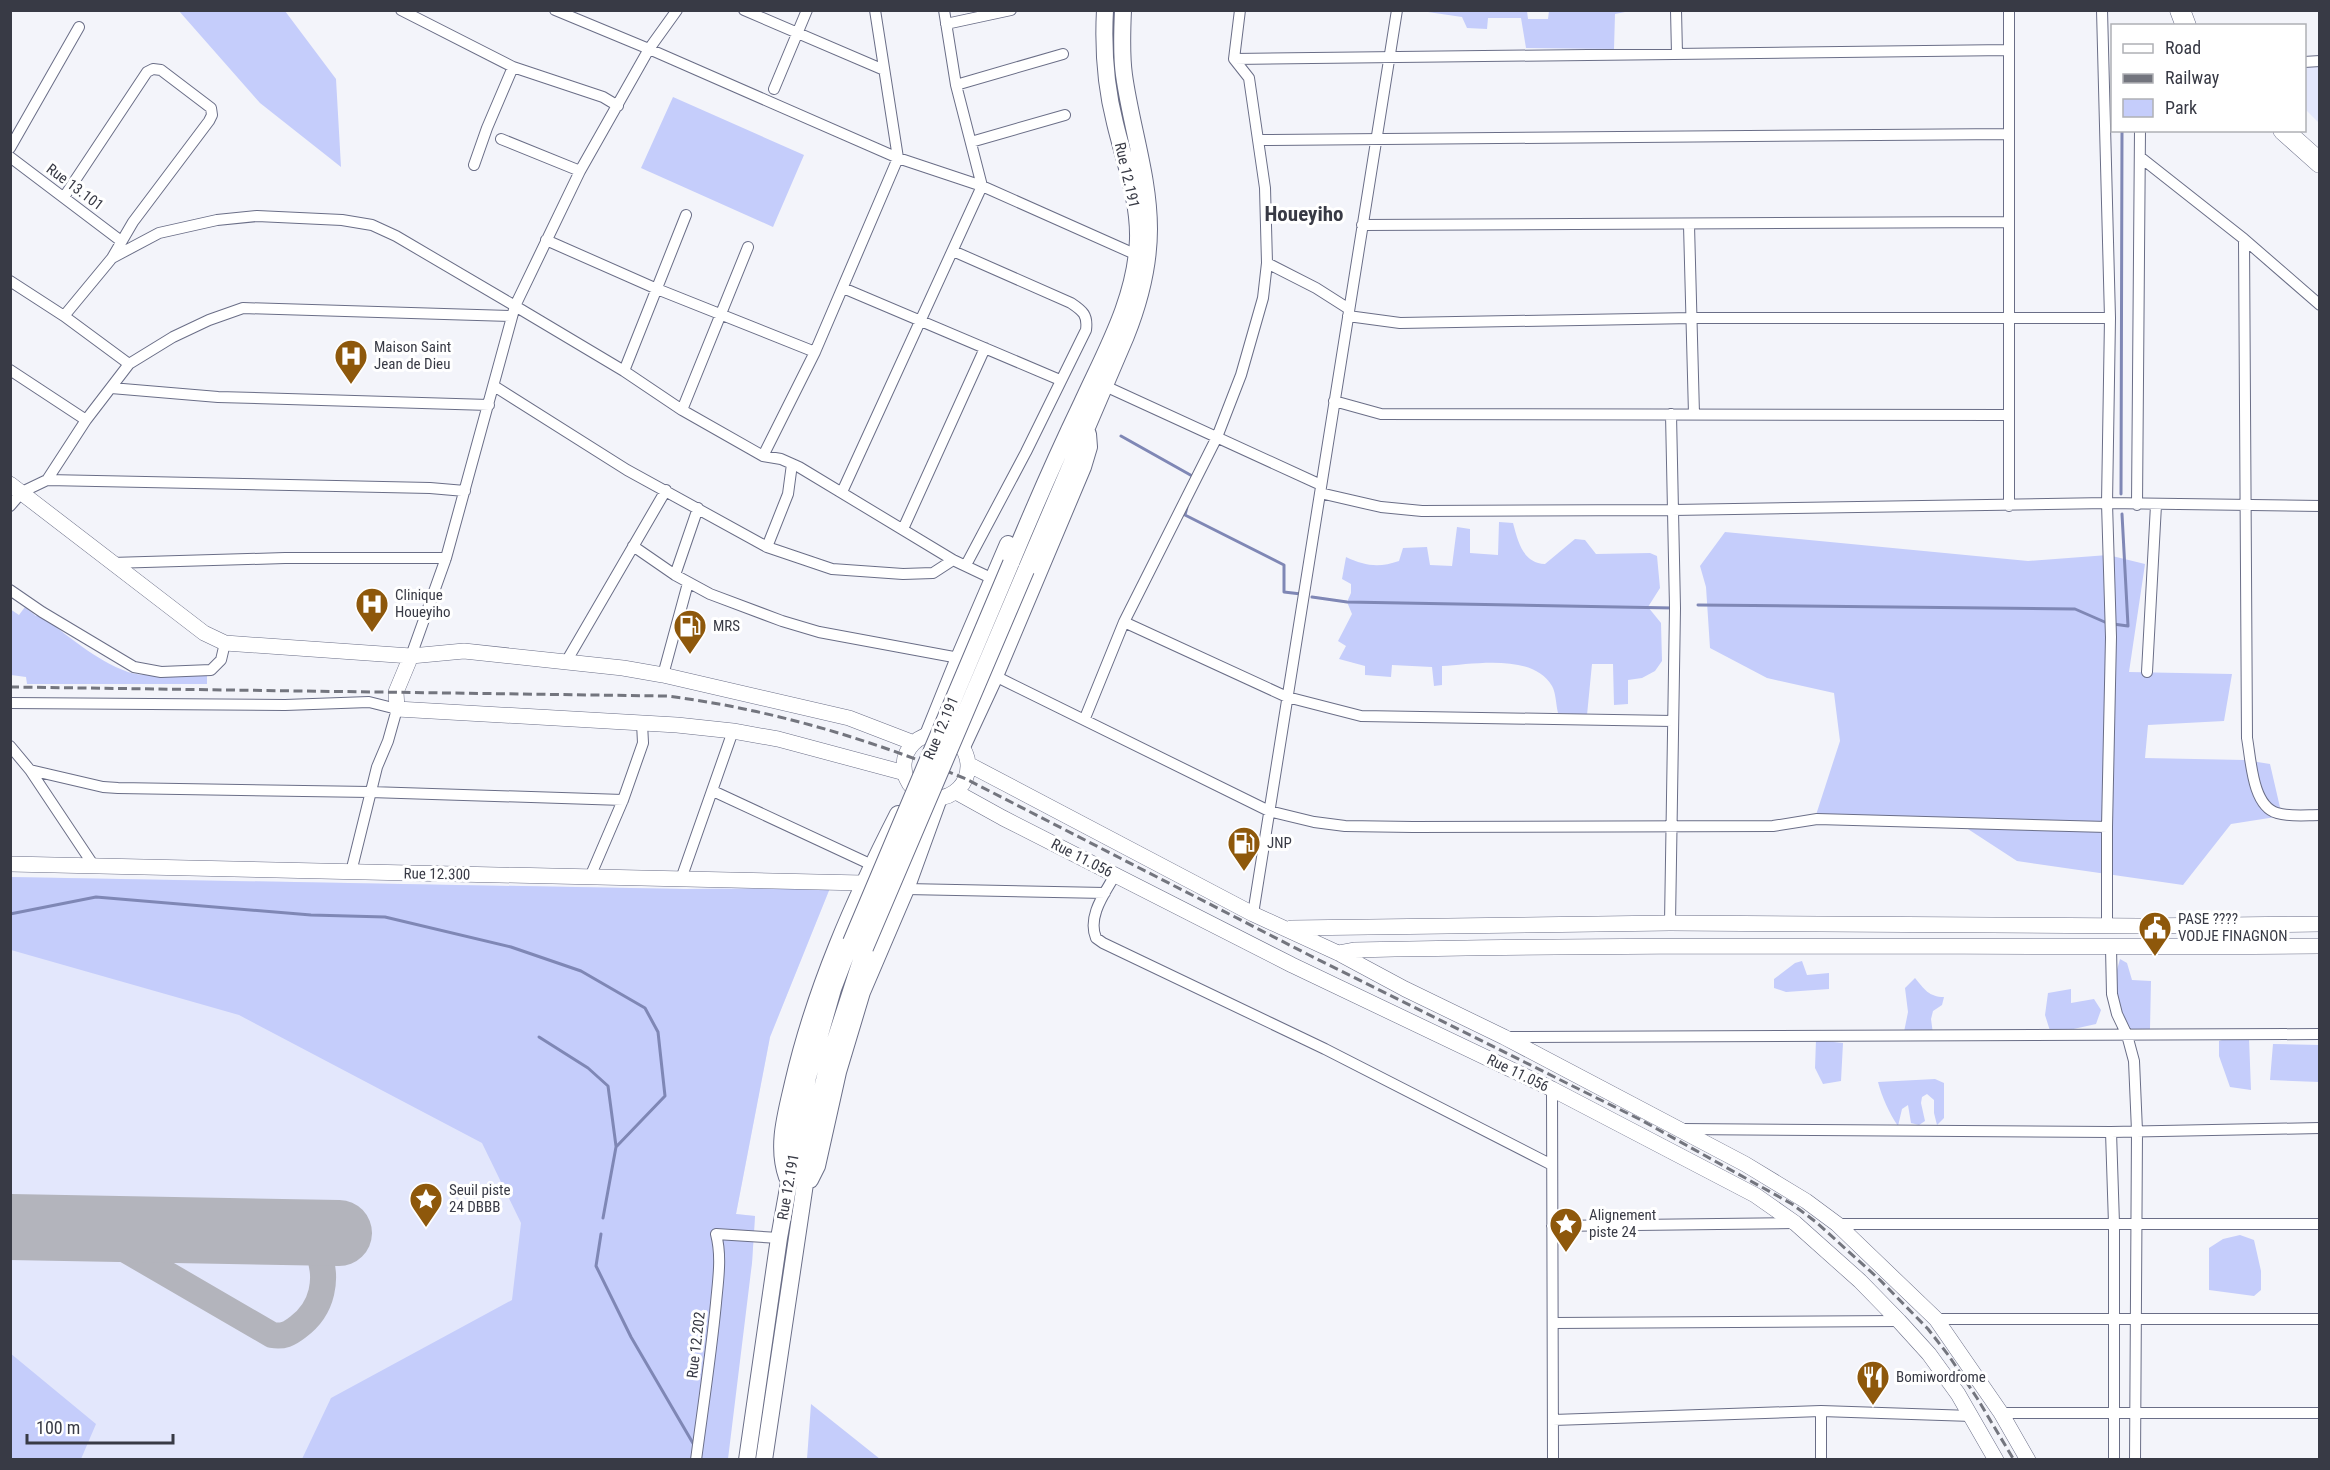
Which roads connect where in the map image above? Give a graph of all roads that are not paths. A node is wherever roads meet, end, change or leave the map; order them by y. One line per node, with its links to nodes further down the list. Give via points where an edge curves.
1 (401, 10): 25 (street)
2 (555, 10): 19 (street)
3 (676, 10): 19 (street)
4 (744, 10): 18 (street)
5 (807, 10): 18 (street)
6 (875, 10): 26 (street)
7 (944, 10): 16 (street)
8 (1011, 10): 16 (street)
9 (1105, 10): 56 (main road, Rue 12.191, via 1114,120 1136,199)
10 (1123, 10): 78 (main road, Rue 12.191, via 1123,72 1147,200 1148,250 1139,303)
11 (1240, 10): 24 (street)
12 (1397, 10): 23 (street)
13 (1676, 10): 22 (street)
14 (2009, 10): 20 (street)
15 (2102, 10): 69 (street)
16 (946, 24): 27 (street)
17 (79, 27): 38 (street)
18 (798, 33): 26 (street); 28 (street)
19 (649, 49): 29 (street); 41 (street)
20 (2009, 50): 22 (street); 33 (street)
21 (1062, 54): 27 (street)
22 (1677, 54): 23 (street)
23 (1390, 58): 24 (street); 34 (street)
24 (1234, 60): 36 (street, via 1249,78)
25 (513, 67): 29 (street, via 603,97); 43 (street)
26 (884, 70): 41 (street)
27 (956, 85): 37 (street)
28 (774, 89)
29 (618, 106): 44 (street)
30 (1065, 115): 37 (street)
31 (2140, 132): 40 (street)
32 (2285, 132): 42 (highway)
33 (2009, 134): 34 (street); 48 (street)
34 (1376, 138): 36 (street); 49 (street)
35 (501, 139): 44 (street)
36 (1258, 140): 58 (street, via 1265,188)
37 (971, 142): 45 (street)
38 (10, 148)
39 (10, 157): 46 (street, Rue 13.101)
40 (2140, 157): 51 (street); 98 (street)
41 (898, 158): 45 (street); 60 (street)
42 (2319, 163)
43 (474, 165)
44 (580, 171): 52 (street)
45 (982, 186): 55 (street); 56 (street)
46 (64, 197): 53 (street, Rue 13.101); 53 (street, via 147,72 161,70 212,108 209,121)
47 (686, 215): 61 (street)
48 (2009, 222): 50 (street); 68 (street)
49 (1362, 225): 50 (street); 64 (street)
50 (1689, 225): 67 (street)
51 (2244, 239): 62 (street); 100 (street)
52 (546, 240): 61 (street); 63 (street)
53 (122, 241): 57 (street)
54 (748, 247): 65 (street)
55 (953, 251): 70 (street); 76 (street, via 1083,311 1088,318 1086,330)
56 (1137, 255): 87 (main road, Rue 12.191, via 1130,292)
57 (112, 258): 63 (street, via 159,233 217,220 257,216 342,220 372,225 396,236); 66 (street)
58 (1268, 263): 64 (street, via 1316,288); 88 (street, via 1251,343)
59 (10, 281): 66 (street)
60 (843, 288): 70 (street); 72 (street)
61 (657, 289): 65 (street); 75 (street)
62 (2319, 305)
63 (513, 311): 73 (street, via 243,308 173,337); 75 (street); 77 (street)
64 (1348, 312): 67 (street, via 1400,322); 80 (street)
65 (721, 313): 72 (street); 82 (street)
66 (64, 315): 73 (street)
67 (1693, 318): 68 (street); 84 (street)
68 (2009, 318): 69 (street); 85 (street)
69 (2110, 318): 97 (street)
70 (919, 320): 71 (street); 96 (street)
71 (985, 348): 76 (street); 106 (street)
72 (815, 352): 89 (street)
73 (129, 364): 79 (street)
74 (10, 370): 86 (street)
75 (624, 371): 82 (street)
76 (1060, 380): 112 (street)
77 (494, 386): 81 (street); 94 (street, via 627,470)
78 (1104, 386): 87 (main road, Rue 12.191); 88 (street)
79 (111, 388): 81 (street, via 218,397); 86 (street)
80 (1334, 401): 83 (street, via 1381,414); 93 (street)
81 (489, 405): 95 (street)
82 (681, 410): 89 (street)
83 (1671, 414): 84 (street); 105 (street)
84 (1694, 414): 85 (street)
85 (2009, 415): 102 (street)
86 (86, 420): 91 (street)
87 (1081, 421): 114 (main road, via 1056,434); 124 (main road, via 1089,447 1083,467); 174 (main road, Rue 12.191, bridge, via 858,945 833,989 808,1077)
88 (1217, 437): 93 (street); 117 (street)
89 (763, 456): 90 (street)
90 (792, 464): 96 (street); 108 (street, via 788,494)
91 (46, 480): 92 (street); 95 (street)
92 (16, 488): 101 (street); 111 (main road)
93 (1320, 489): 105 (street, via 1361,504 1400,510); 125 (street)
94 (666, 490): 104 (street); 107 (street)
95 (465, 491): 109 (street)
96 (842, 492): 106 (street)
97 (2107, 503): 98 (street); 102 (street); 146 (street, via 2111,613)
98 (2137, 505): 99 (street)
99 (2156, 505): 100 (street); 122 (street)
100 (2245, 505): 103 (street); 144 (street, via 2247,738 2259,798 2276,813)
101 (10, 506)
102 (2009, 506): 105 (street)
103 (2319, 506)
104 (698, 508): 108 (street); 113 (street)
105 (1673, 510): 129 (street)
106 (903, 530): 110 (street)
107 (633, 546): 113 (street); 121 (street)
108 (767, 547): 110 (street, via 832,569 903,574 933,573)
109 (446, 558): 111 (street); 119 (street)
110 (953, 560): 112 (street)
111 (111, 563): 118 (main road, via 204,633)
112 (966, 565): 114 (street)
113 (675, 575): 115 (street)
114 (993, 579): 120 (main road)
115 (688, 582): 120 (street, via 710,594 819,632); 123 (street)
116 (10, 590): 118 (street, via 134,667 161,672 211,670 221,660)
117 (1124, 622): 125 (street); 128 (street)
118 (225, 643): 119 (main road)
119 (411, 656): 121 (main road, via 464,651); 127 (main road, via 396,692)
120 (959, 658): 132 (main road)
121 (566, 662): 123 (main road)
122 (2147, 672)
123 (663, 675): 132 (main road, via 849,718)
124 (995, 676): 128 (street); 134 (main road)
125 (1287, 697): 129 (street, via 1361,716); 143 (street)
126 (10, 703): 127 (street, via 369,702)
127 (397, 709): 130 (main road); 139 (street)
128 (1085, 718): 143 (street)
129 (1673, 721): 145 (street)
130 (642, 723): 131 (main road); 142 (street, via 643,743)
131 (733, 731): 137 (main road, via 777,739); 138 (street)
132 (921, 739): 134 (main road, via 947,736); 137 (main road, via 905,759)
133 (10, 746): 136 (street)
134 (962, 747): 135 (main road)
135 (968, 764): 140 (main road, via 966,779); 157 (main road)
136 (30, 770): 139 (street, via 118,788); 149 (street)
137 (908, 780): 141 (main road, via 924,796); 148 (main road)
138 (713, 791): 148 (street); 153 (street)
139 (370, 792): 142 (street); 150 (street)
140 (956, 792): 141 (main road); 151 (main road, Rue 11.056)
141 (939, 798): 155 (main road)
142 (623, 800): 152 (street)
143 (1269, 811): 145 (street, via 1345,826); 157 (street)
144 (2319, 815)
145 (1671, 825): 146 (street, via 1773,826 1817,819); 158 (street)
146 (2107, 827): 160 (street)
147 (13, 862): 149 (main road, Rue 12.300)
148 (872, 865): 154 (main road)
149 (94, 866): 150 (main road, Rue 12.300)
150 (351, 872): 152 (main road, Rue 12.300)
151 (1115, 875): 156 (street); 168 (main road, Rue 11.056)
152 (590, 877): 153 (main road, Rue 12.300)
153 (681, 879): 154 (main road, Rue 12.300)
154 (863, 883): 174 (main road, via 832,957 800,1052 782,1137 782,1160)
155 (906, 890): 156 (street); 174 (main road, via 862,993 838,1072 818,1166)
156 (1105, 893): 173 (street, via 1094,923 1096,938 1103,943 1325,1049)
157 (1253, 914): 161 (main road)
158 (1670, 923): 160 (main road); 161 (main road)
159 (2319, 924): 160 (main road)
160 (2107, 925)
161 (1286, 928): 164 (main road)
162 (2319, 946): 163 (main road)
163 (2111, 948): 164 (main road, via 1669,945 1354,950); 166 (street, via 2112,994)
164 (1338, 954): 167 (main road)
165 (2319, 1034): 166 (street)
166 (2127, 1035): 167 (street); 171 (street, via 2134,1061)
167 (1504, 1037): 170 (main road)
168 (1552, 1089): 173 (street); 175 (main road, Rue 11.056, via 1755,1196)
169 (2319, 1128): 171 (street)
170 (1676, 1129): 172 (street); 176 (main road, via 1775,1181)
171 (2137, 1131): 172 (street); 178 (street)
172 (2111, 1132): 177 (street)
173 (1552, 1165): 180 (street)
174 (797, 1187): 181 (main road, Rue 12.191); 197 (main road, Rue 12.191)
175 (1795, 1223): 180 (street); 186 (main road, Rue 11.056)
176 (1837, 1224): 177 (street); 182 (main road)
177 (2114, 1224): 178 (street); 183 (street)
178 (2137, 1224): 179 (street); 184 (street)
179 (2319, 1224)
180 (1552, 1226): 187 (street)
181 (779, 1238): 195 (street, Rue 12.202, via 716,1234 720,1248 714,1326); 196 (main road, Rue 12.191)
182 (1936, 1318): 183 (street); 189 (main road)
183 (2114, 1319): 184 (street); 190 (street)
184 (2136, 1319): 185 (street); 191 (street)
185 (2319, 1319)
186 (1899, 1321): 187 (street); 193 (main road, Rue 11.056, via 1929,1354)
187 (1553, 1323): 194 (street)
188 (1821, 1411): 193 (street); 194 (street); 199 (street)
189 (2001, 1413): 190 (street); 201 (main road)
190 (2114, 1413): 191 (street); 202 (street)
191 (2136, 1413): 192 (street); 203 (street)
192 (2319, 1413)
193 (1972, 1416): 200 (main road, Rue 11.056)
194 (1553, 1420): 198 (street)
195 (696, 1460)
196 (747, 1460)
197 (764, 1460)
198 (1553, 1460)
199 (1821, 1460)
200 (1996, 1460)
201 (2028, 1460)
202 (2114, 1460)
203 (2135, 1460)

